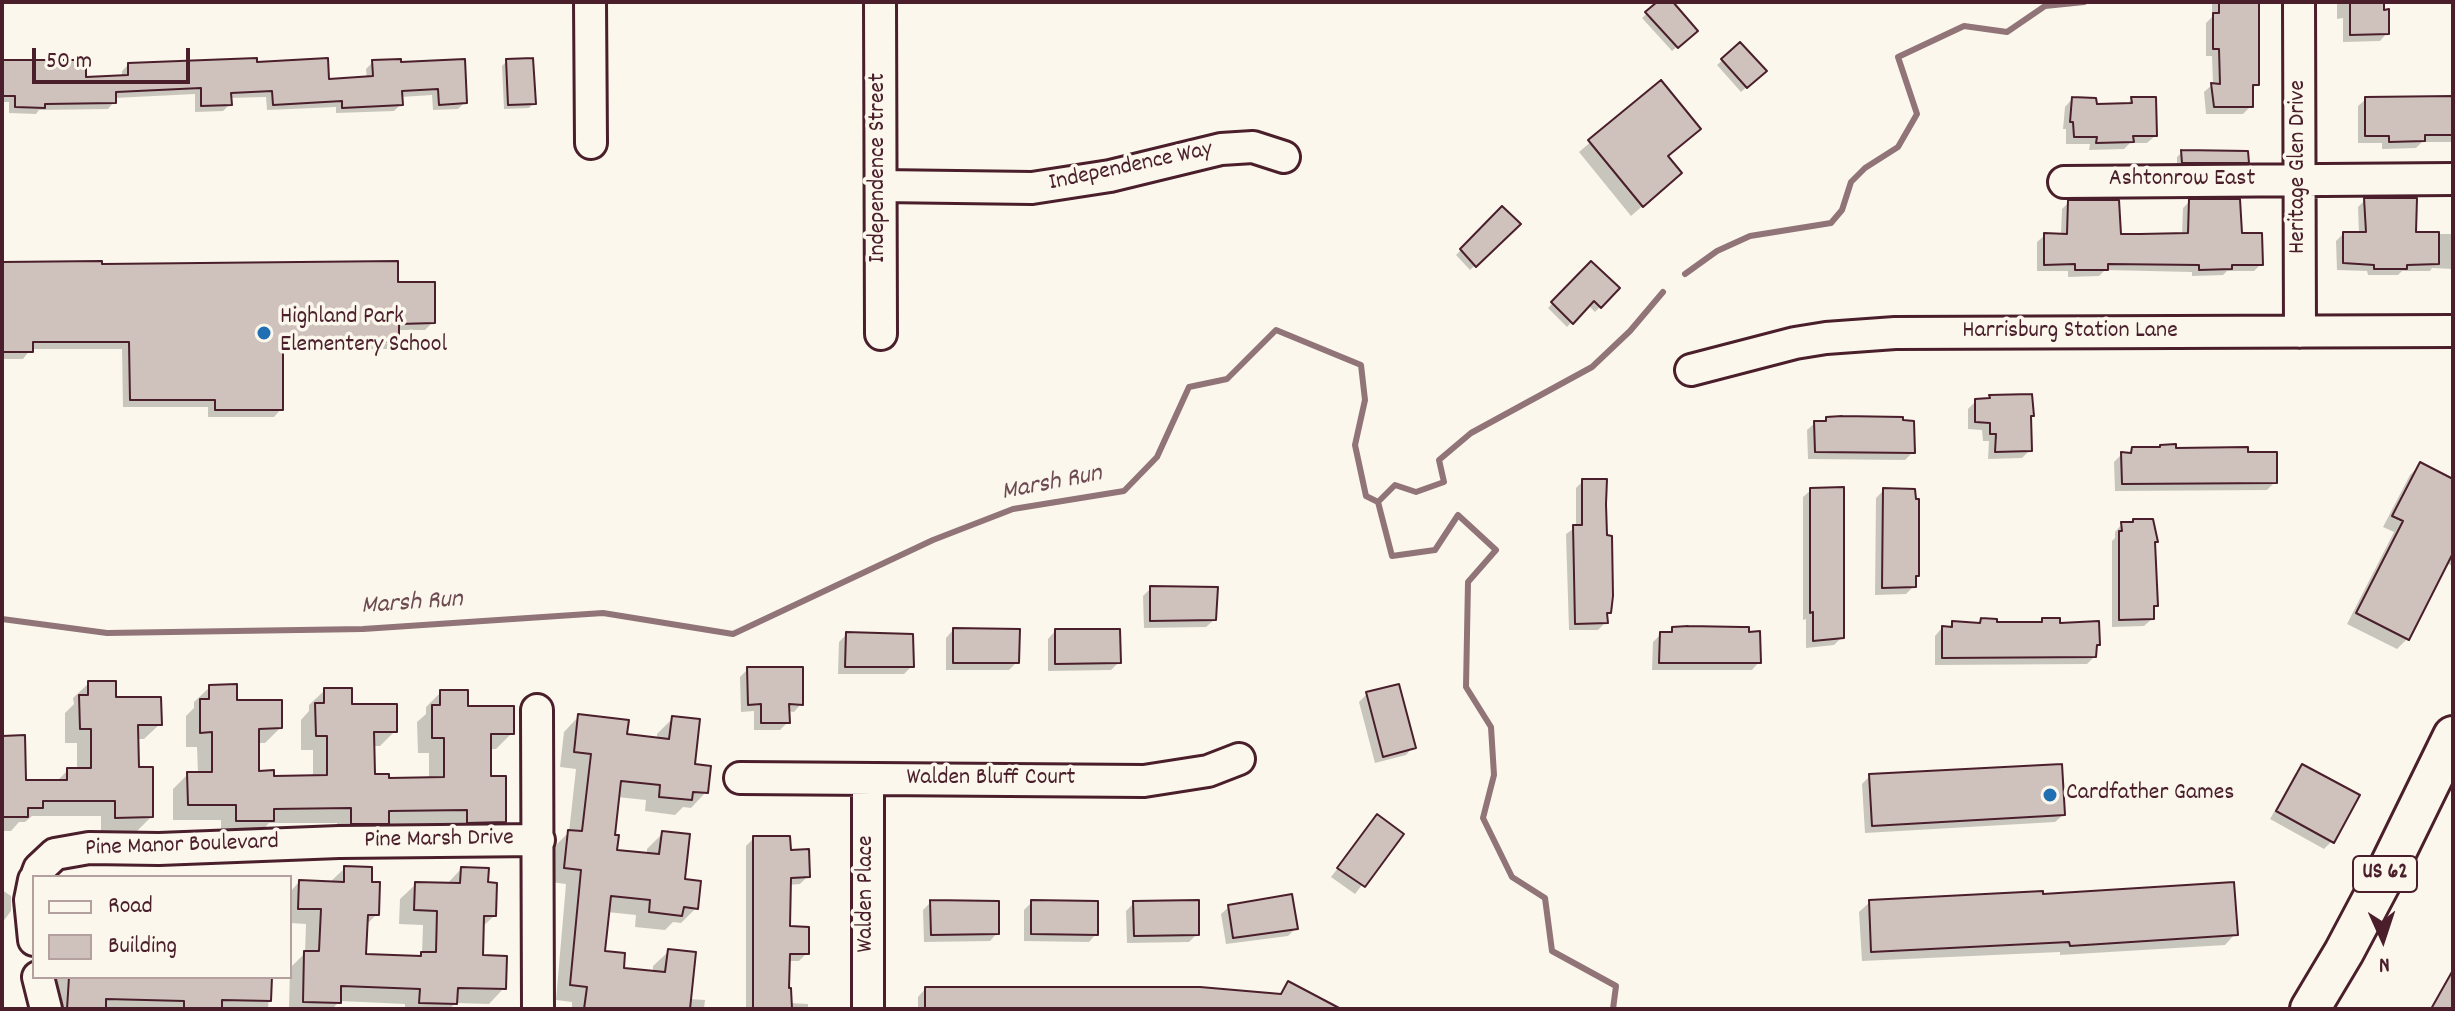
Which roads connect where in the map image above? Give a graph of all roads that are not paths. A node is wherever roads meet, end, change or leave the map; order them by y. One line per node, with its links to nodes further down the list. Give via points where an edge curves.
1 (590, 2): 4 (street)
2 (880, 2): 9 (street, Independence Street)
3 (2299, 2): 7 (street, Heritage Glen Drive)
4 (591, 143)
5 (1284, 157): 9 (street, Independence Way, via 1253,147 1221,149 1110,176 1032,188)
6 (2453, 179): 7 (street, Ashtonrow East)
7 (2300, 181): 8 (street, Ashtonrow East); 11 (street, Heritage Glen Drive)
8 (2064, 182)
9 (881, 186): 12 (street, Independence Street)
10 (2453, 331): 11 (street, Harrisburg Station Lane)
11 (2300, 332): 13 (street, Harrisburg Station Lane, via 1895,333 1795,343)
12 (881, 334)
13 (1691, 370)
14 (537, 710): 19 (street, Pine Marsh Drive)
15 (2453, 736): 28 (main road, US 62, via 2389,867)
16 (1239, 759): 18 (street, Walden Bluff Court, via 1208,771 1144,781)
17 (740, 778): 18 (street, Walden Bluff Court)
18 (868, 780): 27 (street, Walden Place)
19 (539, 840): 20 (street, Pine Marsh Drive); 26 (street, Pine Marsh Drive)
20 (339, 842): 21 (street, Pine Manor Boulevard, via 89,848 55,854)
21 (37, 875)
22 (32, 892): 23 (street, Pine Manor Boulevard)
23 (32, 920)
24 (38, 979): 25 (street)
25 (46, 1009)
26 (538, 1009)
27 (868, 1009)
28 (2310, 1009)

